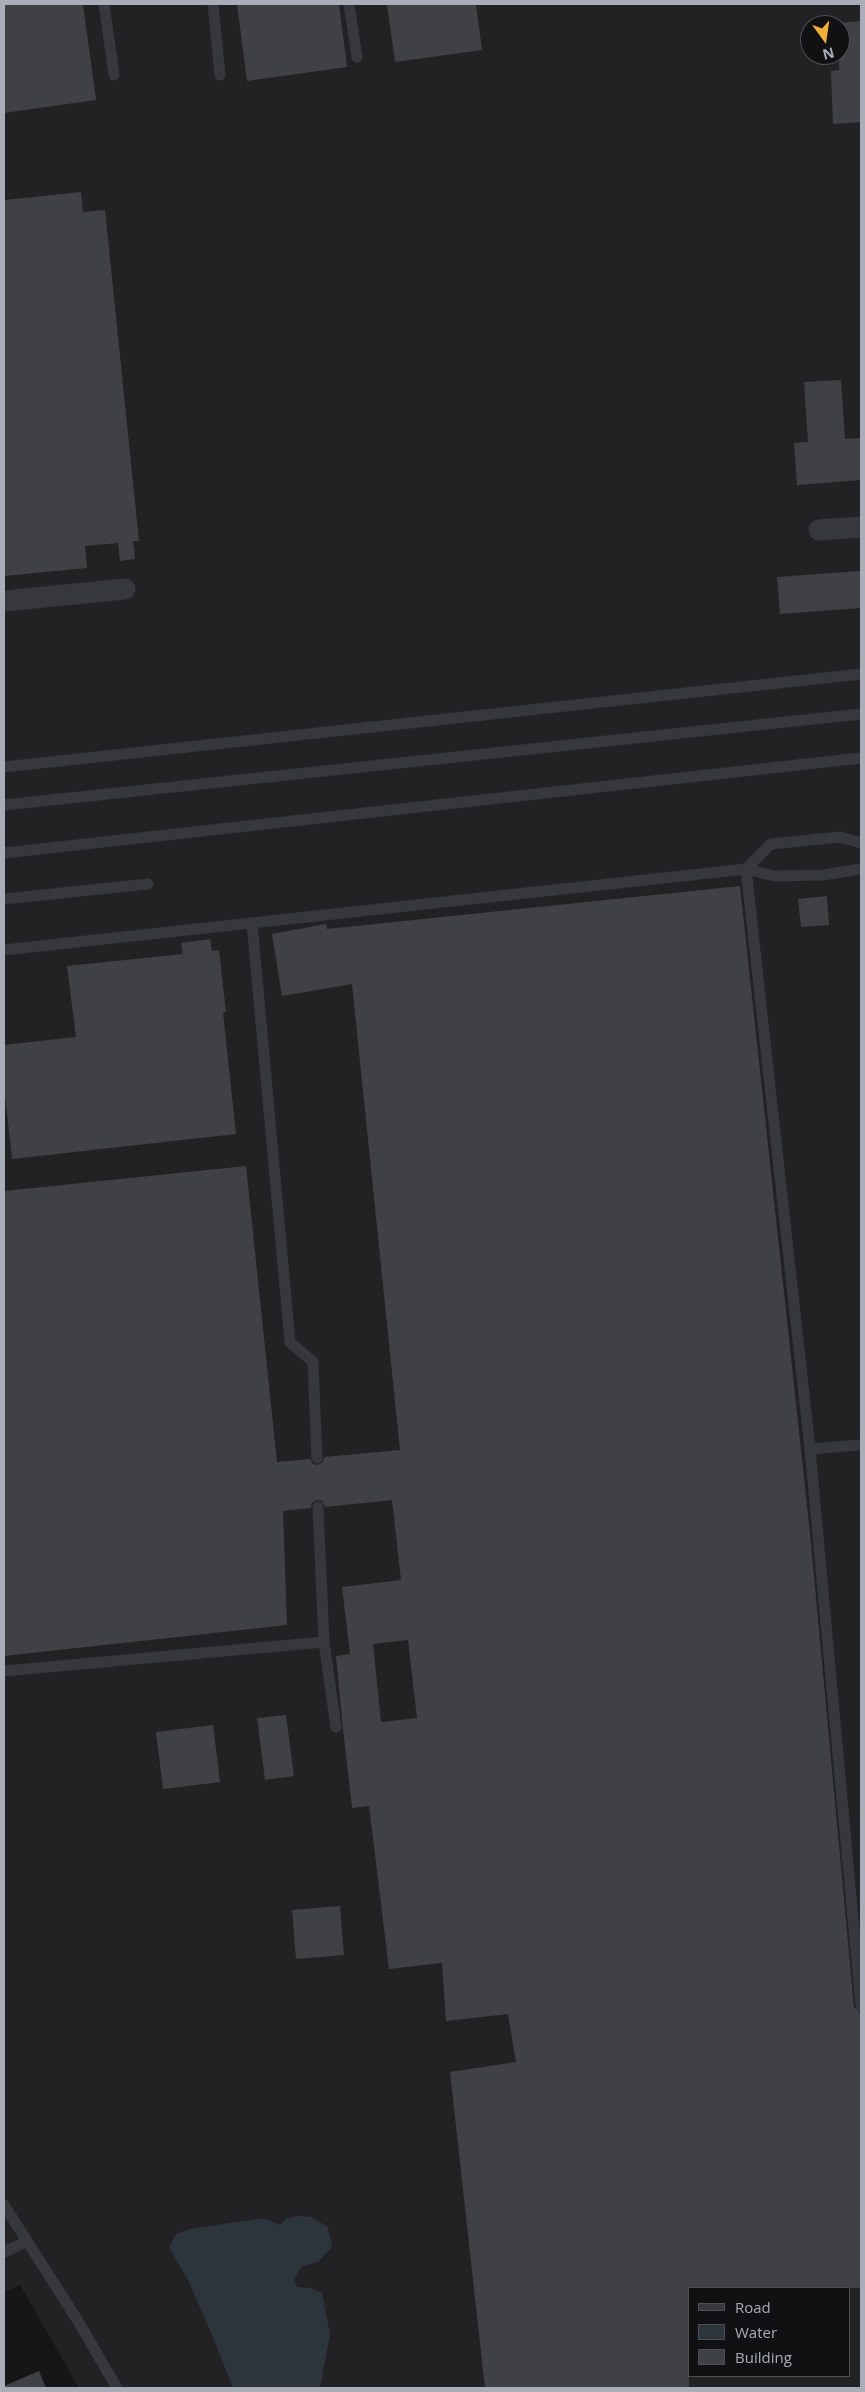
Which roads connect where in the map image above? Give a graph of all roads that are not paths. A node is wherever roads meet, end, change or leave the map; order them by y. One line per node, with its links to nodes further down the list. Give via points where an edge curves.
1 (104, 4): 5 (lane)
2 (213, 4): 6 (lane)
3 (349, 4): 4 (lane)
4 (357, 57)
5 (114, 75)
6 (220, 75)
7 (861, 527): 8 (street)
8 (819, 530)
9 (125, 589): 10 (street)
10 (4, 601)
11 (861, 674): 14 (lane)
12 (861, 714): 15 (lane)
13 (861, 758): 17 (lane)
14 (4, 767)
15 (4, 805)
16 (861, 843): 19 (lane, via 840,837 771,844)
17 (4, 852)
18 (861, 869): 19 (lane, via 823,875 774,876)
19 (746, 870): 22 (lane); 25 (lane)
20 (148, 884): 21 (lane)
21 (4, 899)
22 (252, 923): 23 (lane); 26 (lane, via 290,1342 313,1362)
23 (4, 950)
24 (859, 1445): 25 (lane)
25 (810, 1449): 31 (lane)
26 (317, 1458)
27 (318, 1507): 28 (lane)
28 (324, 1642): 29 (lane); 30 (lane)
29 (4, 1671)
30 (336, 1727)
31 (861, 2006)
32 (4, 2205): 33 (lane)
33 (27, 2241): 34 (lane); 35 (lane)
34 (4, 2252)
35 (117, 2388)

